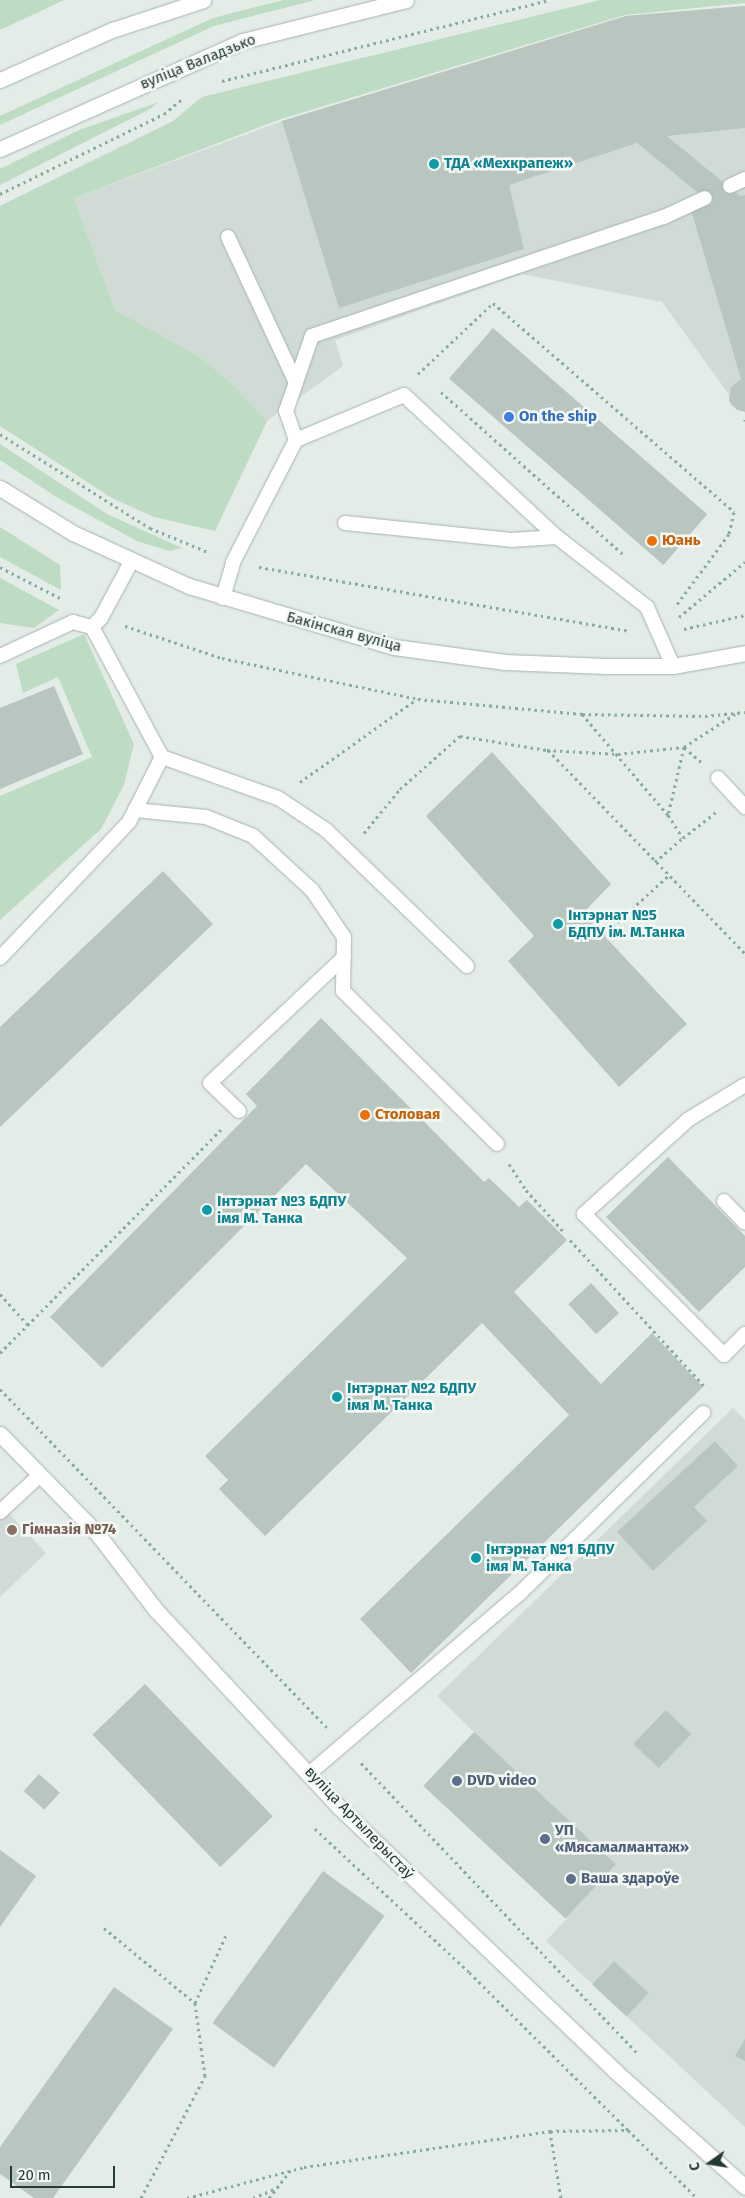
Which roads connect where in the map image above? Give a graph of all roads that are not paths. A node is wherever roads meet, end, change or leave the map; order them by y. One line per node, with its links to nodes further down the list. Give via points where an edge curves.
1 (203, 0): 3 (street, via 112,30)
2 (406, 0): 4 (street, вуліца Валадзько, via 243,41)
3 (0, 80)
4 (0, 149)
5 (745, 178): 6 (lane)
6 (730, 186)
7 (705, 198): 9 (lane, via 664,217 312,336)
8 (228, 237): 9 (lane)
9 (296, 384): 10 (lane, via 286,411)
10 (296, 440): 13 (lane, via 404,395); 15 (lane, via 233,562)
11 (0, 488): 14 (street, Бакінская вуліца, via 73,533)
12 (346, 523): 13 (lane, via 511,540)
13 (558, 537): 19 (lane, via 647,607)
14 (131, 562): 15 (street, Бакінская вуліца); 16 (lane)
15 (223, 598): 19 (street, Бакінская вуліца, via 394,648 505,662)
16 (97, 623): 18 (lane, via 72,622); 20 (lane)
17 (745, 653): 19 (street, Бакінская вуліца)
18 (0, 656)
19 (673, 666)
20 (162, 757): 23 (lane); 26 (lane, via 278,798 326,830)
21 (718, 778): 22 (lane)
22 (740, 802)
23 (135, 810): 24 (lane, via 206,818 253,836 312,890 344,938); 25 (lane, via 129,822)
24 (344, 956): 28 (lane, via 210,1083); 29 (lane, via 343,991)
25 (0, 958)
26 (467, 966)
27 (744, 1089): 32 (lane, via 689,1119 584,1214 724,1355)
28 (240, 1112)
29 (497, 1144)
30 (724, 1201): 31 (lane)
31 (745, 1223)
32 (745, 1334)
33 (704, 1413): 37 (lane, via 518,1595)
34 (0, 1434): 35 (street, вуліца Артылерыстаў)
35 (40, 1475): 36 (lane); 37 (street, вуліца Артылерыстаў, via 96,1532 155,1609)
36 (0, 1512)
37 (310, 1773): 38 (street, вуліца Артылерыстаў, via 339,1807 473,1937 615,2072)
38 (745, 2187)

